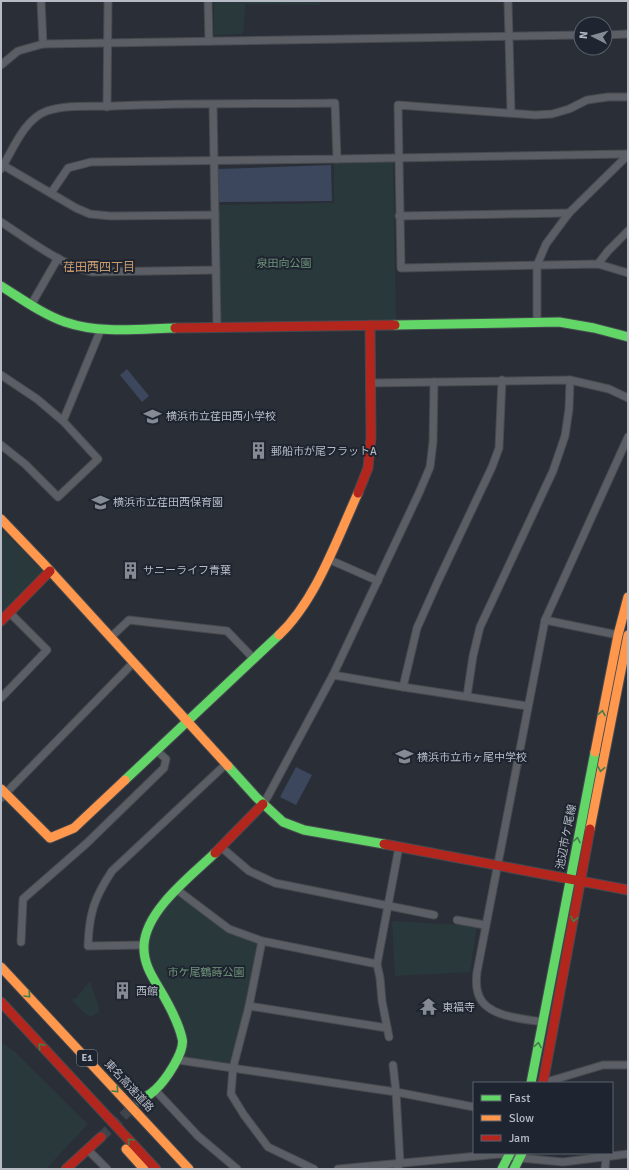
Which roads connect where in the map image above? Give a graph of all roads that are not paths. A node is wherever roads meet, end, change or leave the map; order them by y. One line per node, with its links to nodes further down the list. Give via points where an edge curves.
1 (41, 1): 11 (street)
2 (108, 1): 10 (street)
3 (208, 1): 9 (street)
4 (508, 1): 8 (street)
5 (628, 34): 7 (street)
6 (573, 35): 8 (street)
7 (613, 35)
8 (509, 36): 9 (street); 16 (street)
9 (208, 41): 10 (street)
10 (108, 42): 11 (street); 15 (street)
11 (43, 44): 12 (street, via 18,51)
12 (1, 65)
13 (628, 97): 16 (street, via 587,100 552,114)
14 (213, 105): 15 (street); 19 (street, via 336,103); 20 (street)
15 (107, 106): 21 (street, via 65,108 48,111 35,118 25,129)
16 (511, 113): 18 (street, via 398,106)
17 (628, 154): 18 (street); 23 (street)
18 (399, 157): 19 (street); 25 (street)
19 (337, 159): 20 (street)
20 (214, 160): 22 (street, via 91,162 68,168); 24 (street)
21 (2, 166): 22 (street)
22 (51, 193): 24 (street, via 90,214)
23 (569, 213): 25 (street); 30 (street, via 546,244)
24 (214, 215): 31 (street)
25 (399, 216): 30 (street, via 401,268)
26 (1, 222): 28 (street)
27 (628, 231): 29 (street)
28 (58, 258): 31 (street, via 92,272); 34 (street)
29 (598, 264): 30 (street); 32 (street)
30 (536, 265): 35 (street)
31 (216, 270): 37 (street)
32 (628, 273)
33 (1, 286): 34 (main road)
34 (31, 305): 38 (main road, via 67,324)
35 (537, 323): 36 (main road); 39 (main road, via 580,324)
36 (370, 325): 37 (main road); 44 (main road)
37 (217, 327): 38 (main road)
38 (100, 329): 46 (street)
39 (628, 337)
40 (1, 376): 46 (street)
41 (502, 380): 42 (street); 43 (street); 63 (street, via 499,448 417,628)
42 (570, 380): 45 (street, via 609,389); 64 (street, via 565,436 553,471 480,627)
43 (434, 382): 44 (street); 52 (street, via 430,467)
44 (371, 383): 50 (main road, via 368,468)
45 (628, 398)
46 (63, 421): 48 (street, via 98,459 58,497)
47 (628, 437): 55 (street)
48 (1, 444)
49 (1, 519): 51 (main road)
50 (328, 559): 52 (street); 60 (main road, via 306,602 284,630)
51 (50, 571): 54 (main road); 59 (main road)
52 (378, 581): 62 (street)
53 (628, 597): 57 (main road, 池辺市ケ尾線)
54 (10, 613): 56 (main road); 65 (street, via 47,650)
55 (545, 620): 57 (street); 66 (street)
56 (1, 622)
57 (618, 635): 75 (main road, 池辺市ケ尾線, one-way to 57)
58 (628, 636): 76 (main road, 池辺市ケ尾線, one-way to 76)
59 (110, 638): 60 (street, via 129,620 227,631); 61 (main road)
60 (254, 659): 67 (main road)
61 (134, 663): 67 (main road); 70 (street)
62 (333, 675): 63 (street); 71 (street)
63 (403, 687): 64 (street)
64 (467, 696): 66 (street)
65 (1, 698)
66 (527, 706): 74 (street)
67 (187, 722): 68 (main road); 69 (main road)
68 (157, 751): 70 (main road, via 74,828 50,838); 84 (street, via 166,759 164,768 87,843 23,899)
69 (226, 764): 71 (main road); 85 (street, via 112,871 93,904 88,946)
70 (2, 794)
71 (263, 804): 72 (main road); 73 (main road, via 283,822 304,830)
72 (221, 847): 77 (main road); 79 (street, via 249,871 276,883)
73 (399, 847): 74 (main road); 79 (street)
74 (498, 865): 75 (main road); 82 (street)
75 (570, 879): 76 (main road); 90 (main road, 池辺市ケ尾線)
76 (581, 881): 78 (main road); 99 (main road, 池辺市ケ尾線, one-way to 99)
77 (176, 889): 83 (street, via 229,929); 85 (main road, via 155,915)
78 (628, 890)
79 (387, 906): 80 (street); 86 (street)
80 (434, 915)
81 (457, 920): 82 (street)
82 (485, 925): 90 (street, via 477,972 476,985 479,997 487,1008 498,1013)
83 (262, 941): 86 (street); 89 (street)
84 (21, 942)
85 (144, 945): 93 (main road, via 147,967 169,1005 183,1039)
86 (376, 964): 91 (street)
87 (1, 967): 107 (main road, 東名高速道路 / E1, one-way to 107)
88 (1, 1002): 97 (main road, E1, one-way to 88)
89 (250, 1006): 91 (street); 96 (street)
90 (543, 1022): 98 (main road, 池辺市ケ尾線, one-way to 90)
91 (387, 1028): 92 (street)
92 (389, 1037)
93 (178, 1060): 96 (street); 101 (main road)
94 (628, 1064): 100 (street, via 603,1065)
95 (393, 1065): 102 (street)
96 (233, 1068): 102 (street); 120 (street, via 230,1094 258,1135 268,1147)
97 (64, 1071): 115 (main road); 116 (main road, E1, one-way to 97)
98 (531, 1082)
99 (543, 1082)
100 (546, 1082)
101 (154, 1090): 103 (main road); 119 (street, via 198,1136)
102 (396, 1092): 104 (street); 112 (street)
103 (140, 1101)
104 (473, 1107)
105 (101, 1137): 106 (main road)
106 (88, 1150): 113 (main road); 114 (street)
107 (172, 1150): 117 (main road, 東名高速道路 / E1); 118 (main road)
108 (510, 1154): 110 (street); 112 (street); 122 (main road)
109 (628, 1154): 111 (street)
110 (521, 1156): 111 (street, via 563,1162); 123 (main road)
111 (606, 1157): 124 (street)
112 (398, 1166): 121 (street)
113 (66, 1169)
114 (106, 1169)
115 (144, 1169)
116 (156, 1169)
117 (189, 1169)
118 (193, 1169)
119 (237, 1169)
120 (314, 1169)
121 (338, 1169)
122 (502, 1169)
123 (514, 1169)
124 (605, 1169)

